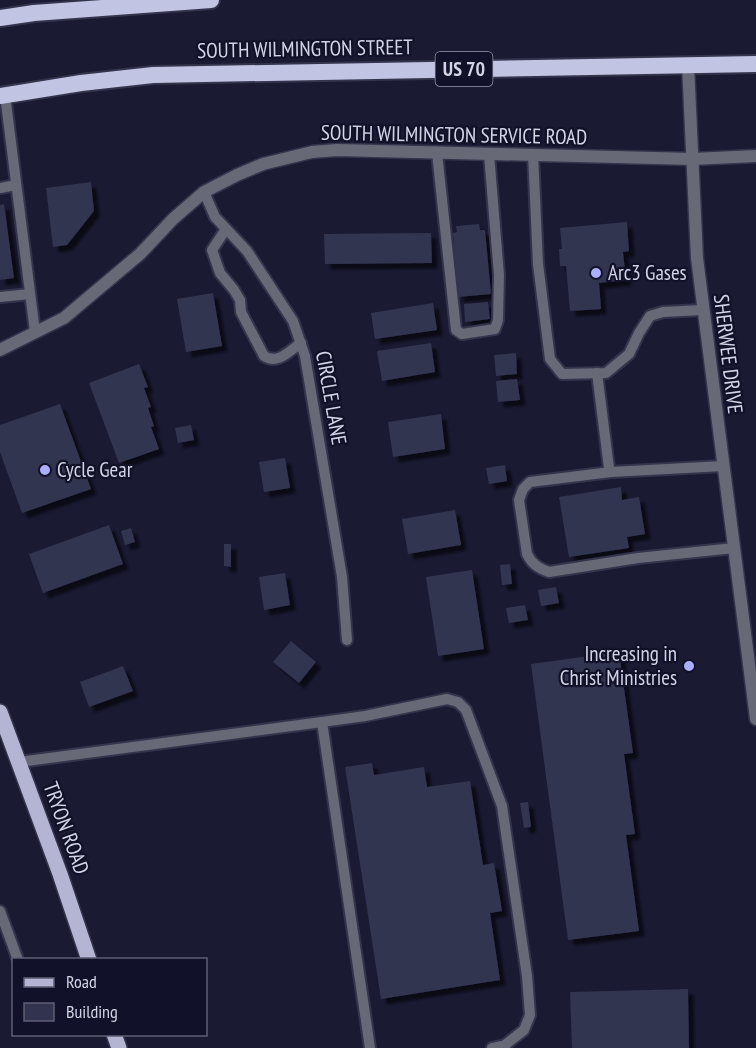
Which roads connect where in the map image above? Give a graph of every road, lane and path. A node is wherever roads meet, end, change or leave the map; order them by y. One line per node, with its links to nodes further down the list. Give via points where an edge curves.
1 (211, 0): 2 (highway)
2 (0, 18)
3 (756, 64): 4 (highway, SOUTH WILMINGTON STREET / US 70)
4 (688, 65): 5 (highway, SOUTH WILMINGTON STREET / US 70, via 153,75); 10 (street, SHERWEE DRIVE)
5 (2, 96): 11 (lane)
6 (437, 153): 7 (street, SOUTH WILMINGTON SERVICE ROAD); 7 (lane, via 456,330 462,334 495,329 498,320 499,275); 13 (street, SOUTH WILMINGTON SERVICE ROAD, via 312,152 263,164)
7 (489, 154): 8 (street, SOUTH WILMINGTON SERVICE ROAD)
8 (533, 154): 10 (street, SOUTH WILMINGTON SERVICE ROAD); 21 (lane, via 538,264 550,359 562,374)
9 (756, 156): 10 (street, SOUTH WILMINGTON SERVICE ROAD)
10 (693, 159): 17 (street, SHERWEE DRIVE)
11 (16, 185): 12 (lane); 15 (lane)
12 (0, 188)
13 (204, 192): 14 (lane, CIRCLE LANE, via 215,217); 18 (street, SOUTH WILMINGTON SERVICE ROAD, via 140,254 64,318)
14 (226, 229): 19 (lane, CIRCLE LANE, via 248,251 276,294 293,321); 19 (lane, via 212,250 215,261 240,300 241,312 264,356 279,359)
15 (30, 294): 16 (lane); 18 (lane)
16 (0, 297)
17 (702, 310): 21 (lane, via 650,316 629,354 606,373); 22 (street, SHERWEE DRIVE)
18 (35, 332): 20 (street, SOUTH WILMINGTON SERVICE ROAD)
19 (300, 343): 25 (lane, CIRCLE LANE, via 342,577)
20 (0, 350)
21 (597, 373): 23 (lane)
22 (723, 466): 23 (lane); 24 (street, SHERWEE DRIVE)
23 (611, 472): 24 (lane, via 530,482 523,489 519,500 531,562 549,572)
24 (734, 548): 27 (street, SHERWEE DRIVE)
25 (347, 640)
26 (0, 711): 29 (main road, TRYON ROAD)
27 (756, 718)
28 (322, 722): 29 (lane); 33 (lane); 34 (lane, via 447,699 466,710 502,806 528,976 530,1015 524,1030 505,1045)
29 (19, 762): 32 (main road, TRYON ROAD)
30 (0, 910): 31 (lane)
31 (17, 958)
32 (88, 958)
33 (370, 1048)
34 (492, 1048)

